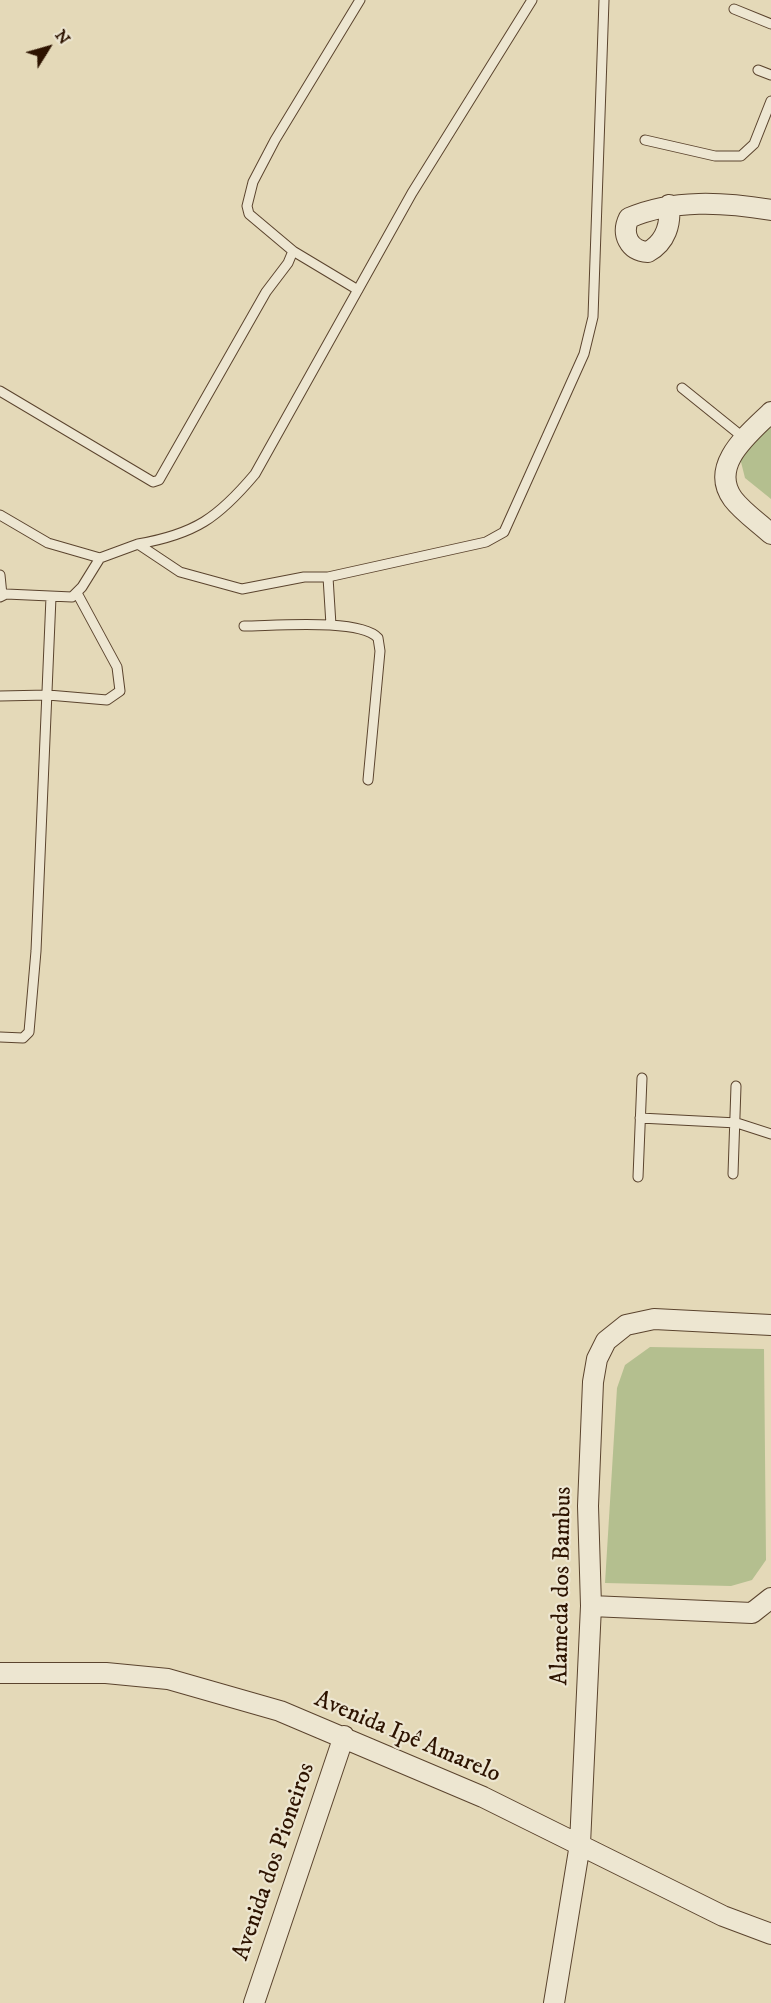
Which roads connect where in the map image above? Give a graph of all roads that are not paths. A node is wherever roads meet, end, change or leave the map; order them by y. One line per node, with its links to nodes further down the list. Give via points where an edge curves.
1 (360, 0): 12 (lane, via 253,182 249,214)
2 (532, 0): 13 (lane, via 412,194)
3 (604, 0): 23 (lane, via 593,317 584,354 504,532 486,542)
4 (734, 9): 5 (lane)
5 (771, 24)
6 (758, 70): 7 (lane)
7 (771, 75)
8 (771, 101): 9 (lane, via 754,144 741,156 715,156)
9 (645, 140)
10 (669, 205): 11 (street, via 732,205)
11 (771, 210)
12 (292, 252): 13 (lane); 15 (lane, via 159,480 144,478)
13 (358, 290): 20 (lane, via 255,474 218,512 196,527 173,538)
14 (682, 388): 17 (lane)
15 (0, 391)
16 (771, 412): 17 (street)
17 (744, 438): 19 (street, via 728,463 728,489 733,499)
18 (0, 515): 21 (lane, via 48,543)
19 (771, 534)
20 (138, 544): 21 (lane); 23 (lane, via 180,572 242,589 304,577)
21 (100, 558): 24 (lane)
22 (0, 575): 25 (lane)
23 (328, 577): 27 (lane)
24 (77, 593): 26 (lane, via 67,598); 29 (lane, via 117,667 120,691 107,700)
25 (1, 596): 26 (lane)
26 (51, 597): 29 (lane)
27 (331, 625): 28 (lane); 31 (lane, via 370,631 378,638)
28 (244, 626)
29 (48, 695): 30 (lane); 32 (lane, via 29,1032 23,1038)
30 (0, 696)
31 (368, 780)
32 (0, 1037)
33 (642, 1078): 35 (lane)
34 (736, 1086): 36 (lane)
35 (640, 1118): 36 (lane); 39 (lane)
36 (735, 1123): 37 (lane); 38 (lane)
37 (771, 1134)
38 (733, 1174)
39 (638, 1177)
40 (771, 1325): 42 (street, Alameda dos Bambus, via 654,1319 626,1325 606,1341 597,1359 593,1382 588,1506)
41 (771, 1598): 42 (street, via 752,1613)
42 (591, 1606): 45 (street, Alameda dos Bambus)
43 (0, 1673): 44 (street, Avenida Ipê Amarelo, via 106,1673 168,1679 269,1707)
44 (344, 1736): 45 (street, Avenida Ipê Amarelo); 47 (street, Avenida dos Pioneiros)
45 (580, 1844): 46 (street, Avenida Ipê Amarelo, via 723,1916); 48 (street, Alameda dos Bambus)
46 (771, 1934)
47 (254, 2003)
48 (554, 2003)

